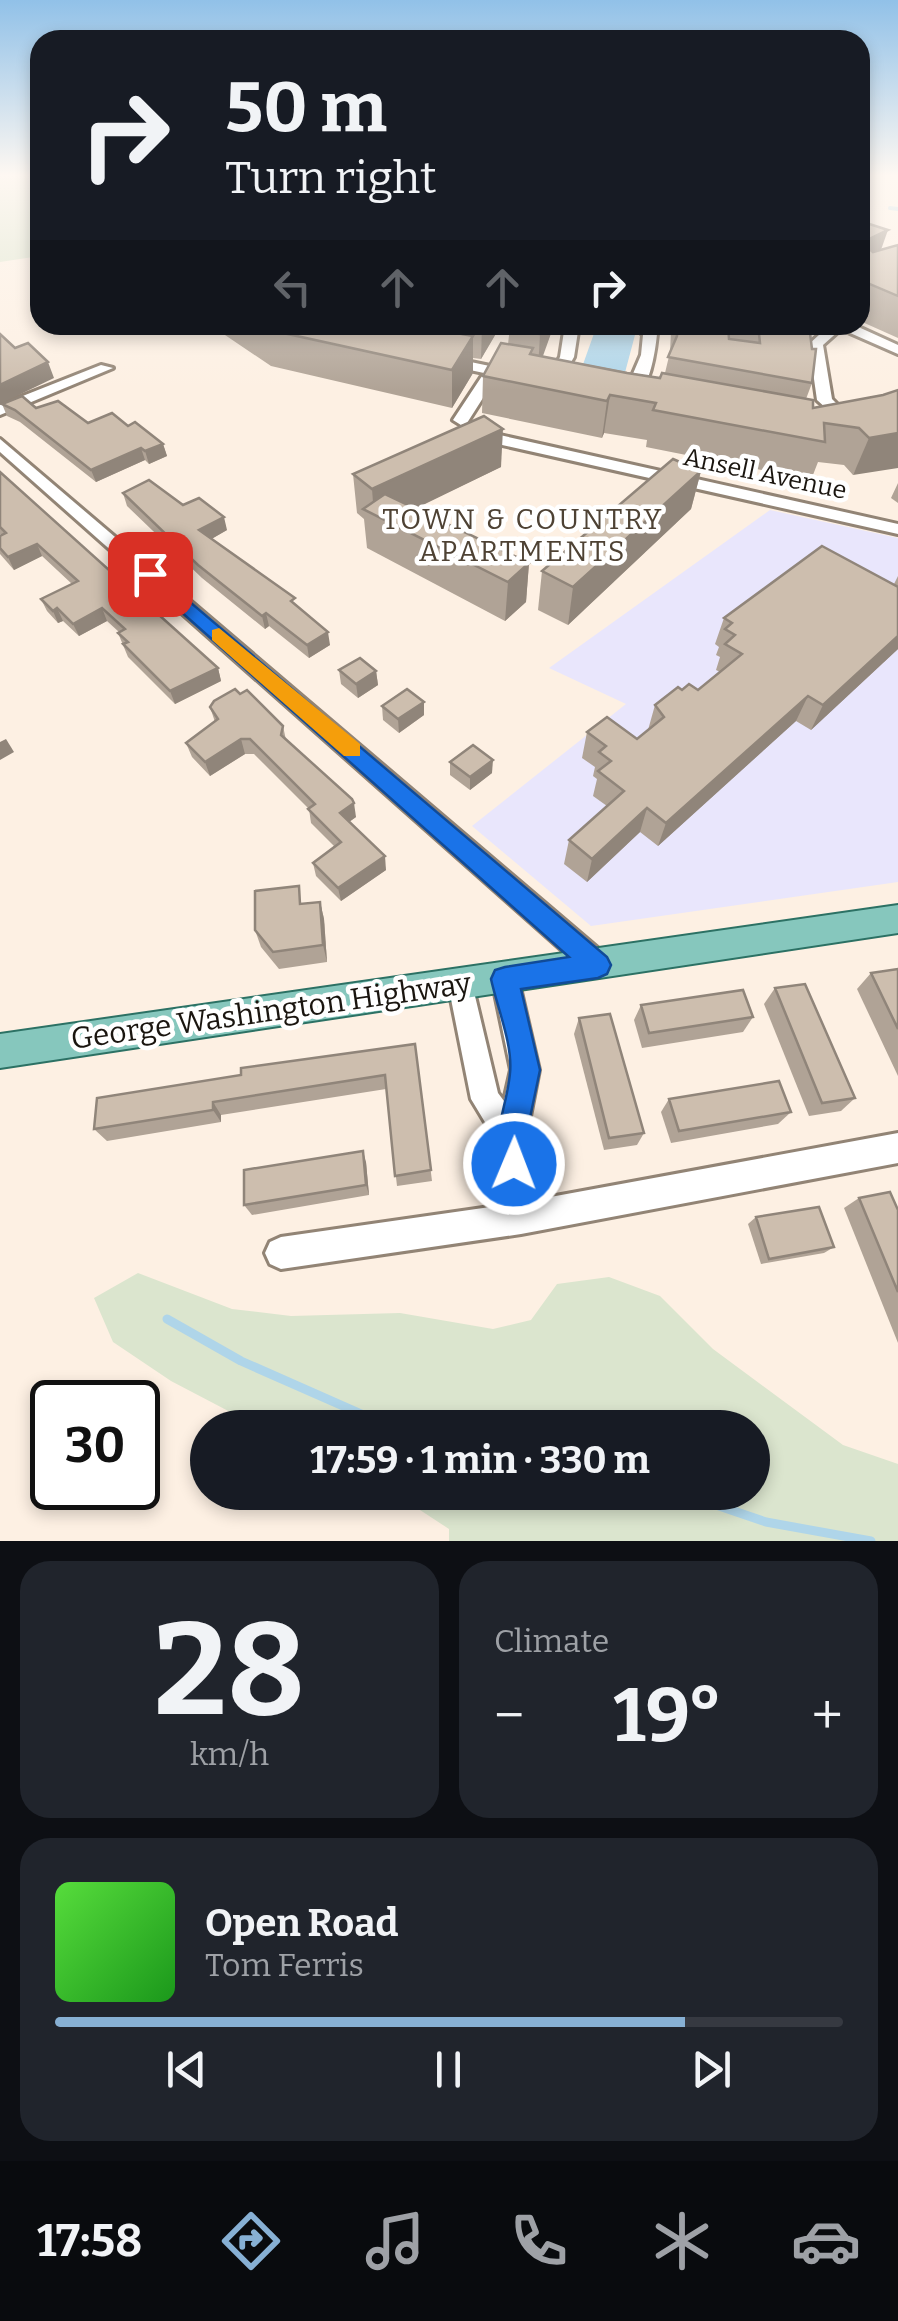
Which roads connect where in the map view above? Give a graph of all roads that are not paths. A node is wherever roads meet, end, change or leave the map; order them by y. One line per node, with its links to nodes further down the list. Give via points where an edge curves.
1 (570, 335): 9 (street, via 567,357)
2 (650, 335): 11 (street, via 639,399)
3 (827, 335): 13 (street, via 816,344 825,400 839,425)
4 (863, 335): 5 (street)
5 (898, 350)
6 (432, 358): 8 (street)
7 (106, 368): 12 (street)
8 (494, 371): 9 (street); 14 (street)
9 (541, 380): 10 (street)
10 (572, 386)
11 (611, 394)
12 (0, 410)
13 (864, 417)
14 (461, 420)
15 (445, 436): 17 (street, Ansell Avenue, via 476,435)
16 (0, 444): 19 (street)
17 (898, 529)
18 (898, 918): 19 (main road, George Washington Highway)
19 (598, 965): 20 (main road, George Washington Highway)
20 (505, 979): 21 (main road, George Washington Highway); 23 (street, via 526,1070)
21 (460, 984): 22 (main road, George Washington Highway); 23 (street, via 485,1099)
22 (0, 1051)
23 (511, 1137): 25 (street)
24 (898, 1148): 25 (street)
25 (522, 1218): 26 (street)
26 (281, 1252)

